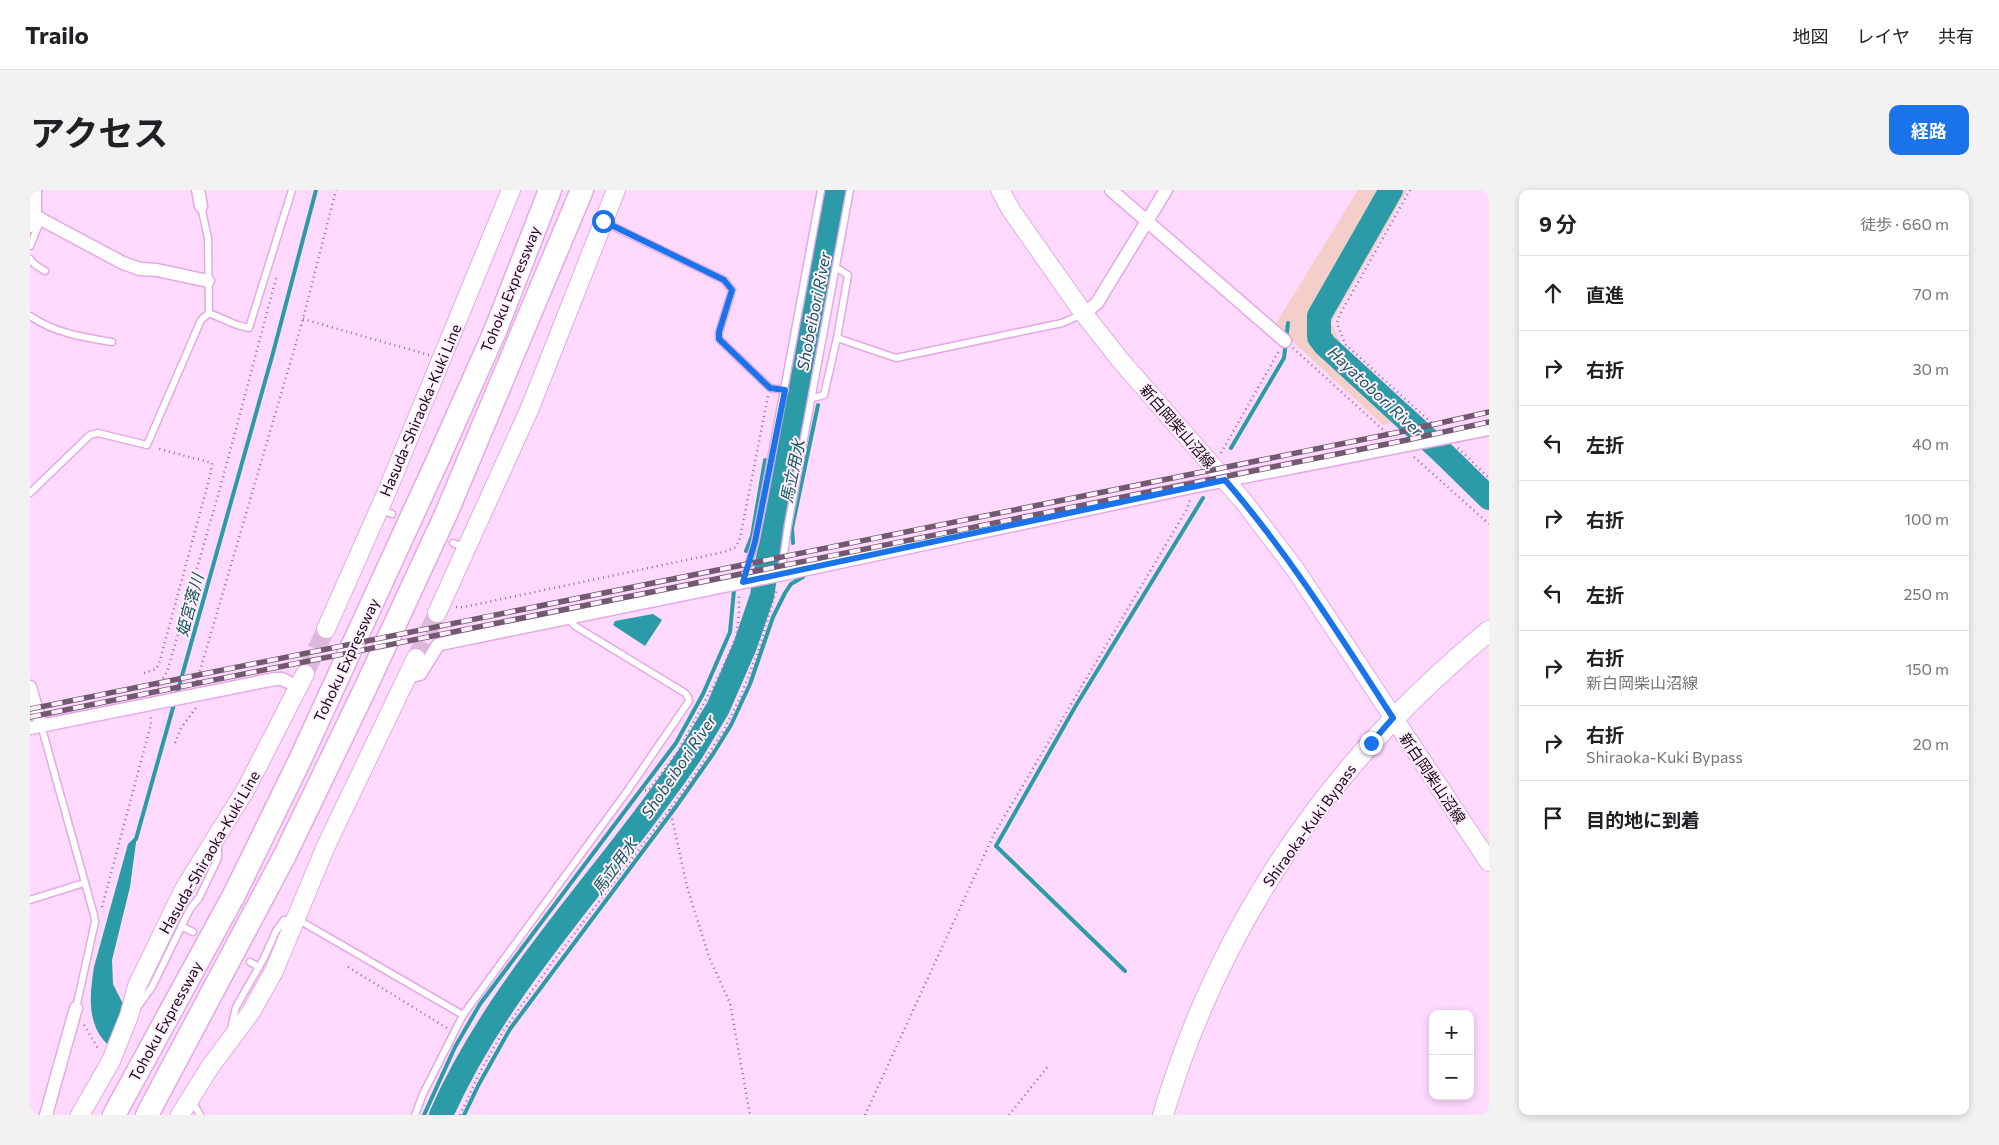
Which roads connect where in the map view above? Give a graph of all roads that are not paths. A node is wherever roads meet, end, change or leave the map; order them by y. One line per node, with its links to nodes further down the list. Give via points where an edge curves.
1 (35, 190): 15 (street)
2 (198, 190): 13 (street)
3 (292, 190): 22 (lane, via 249,328)
4 (511, 190): 37 (street, Hasuda-Shiraoka-Kuki Line, via 442,358 386,511)
5 (550, 190): 61 (highway, Tohoku Expressway, via 496,328 439,458 299,762 234,895)
6 (582, 190): 62 (highway, Tohoku Expressway, via 446,514 364,691 285,855)
7 (616, 190): 16 (street)
8 (821, 190): 28 (lane)
9 (850, 190): 19 (lane)
10 (1000, 190): 23 (street, 新白岡柴山沼線)
11 (1111, 190): 14 (street)
12 (1166, 190): 14 (street)
13 (201, 206): 21 (lane, via 208,238)
14 (1146, 220): 23 (street, via 1097,303); 26 (street)
15 (35, 221): 17 (lane); 21 (street, via 140,269)
16 (603, 221): 28 (lane, via 724,280 732,290 719,339 770,388); 35 (street, via 530,408 459,546)
17 (30, 246)
18 (30, 259): 20 (lane)
19 (837, 268): 25 (lane, via 848,275); 29 (lane)
20 (45, 271)
21 (208, 282): 22 (lane)
22 (209, 313): 32 (lane, via 201,320 147,445 98,433 90,435)
23 (1084, 314): 25 (lane, via 1062,324 896,358); 31 (street, 新白岡柴山沼線)
24 (30, 316): 27 (lane, via 72,336)
25 (837, 338): 29 (lane, via 824,395)
26 (1285, 341)
27 (112, 342)
28 (785, 390): 34 (lane)
29 (813, 398): 33 (lane)
30 (1489, 429): 31 (street)
31 (1225, 480): 33 (street); 43 (street, 新白岡柴山沼線, via 1304,582)
32 (30, 493)
33 (778, 575): 34 (street)
34 (746, 581): 36 (street)
35 (440, 606)
36 (567, 617): 40 (street, via 445,643 438,646 420,674); 55 (lane, via 575,626 685,693 689,701)
37 (326, 629)
38 (1489, 632): 43 (main road, Shiraoka-Kuki Bypass)
39 (416, 658): 40 (street)
40 (408, 677): 49 (street, via 326,846)
41 (302, 680): 44 (street, via 275,679); 45 (street, Hasuda-Shiraoka-Kuki Line)
42 (30, 687): 44 (street)
43 (1393, 718): 46 (street, 新白岡柴山沼線); 66 (main road, Shiraoka-Kuki Bypass, via 1322,802 1249,911 1199,1015)
44 (35, 726): 47 (lane)
45 (218, 836): 50 (lane, via 218,858); 56 (street, Hasuda-Shiraoka-Kuki Line, via 163,930 137,986)
46 (1489, 862)
47 (84, 883): 48 (lane); 54 (lane, via 94,915 93,931)
48 (30, 900)
49 (297, 919): 53 (lane, via 281,923); 55 (lane); 57 (street, via 251,1012)
50 (181, 926): 51 (lane); 56 (lane, via 152,987)
51 (193, 932)
52 (250, 962): 53 (lane)
53 (259, 967): 57 (lane, via 236,1007)
54 (76, 1008): 59 (street)
55 (463, 1015): 65 (lane)
56 (129, 1016): 60 (street, Hasuda-Shiraoka-Kuki Line, via 111,1061)
57 (228, 1041): 58 (street)
58 (190, 1098): 63 (street); 64 (lane)
59 (46, 1115)
60 (80, 1115)
61 (114, 1115)
62 (148, 1115)
63 (180, 1115)
64 (200, 1115)
65 (415, 1115)
66 (1163, 1115)

